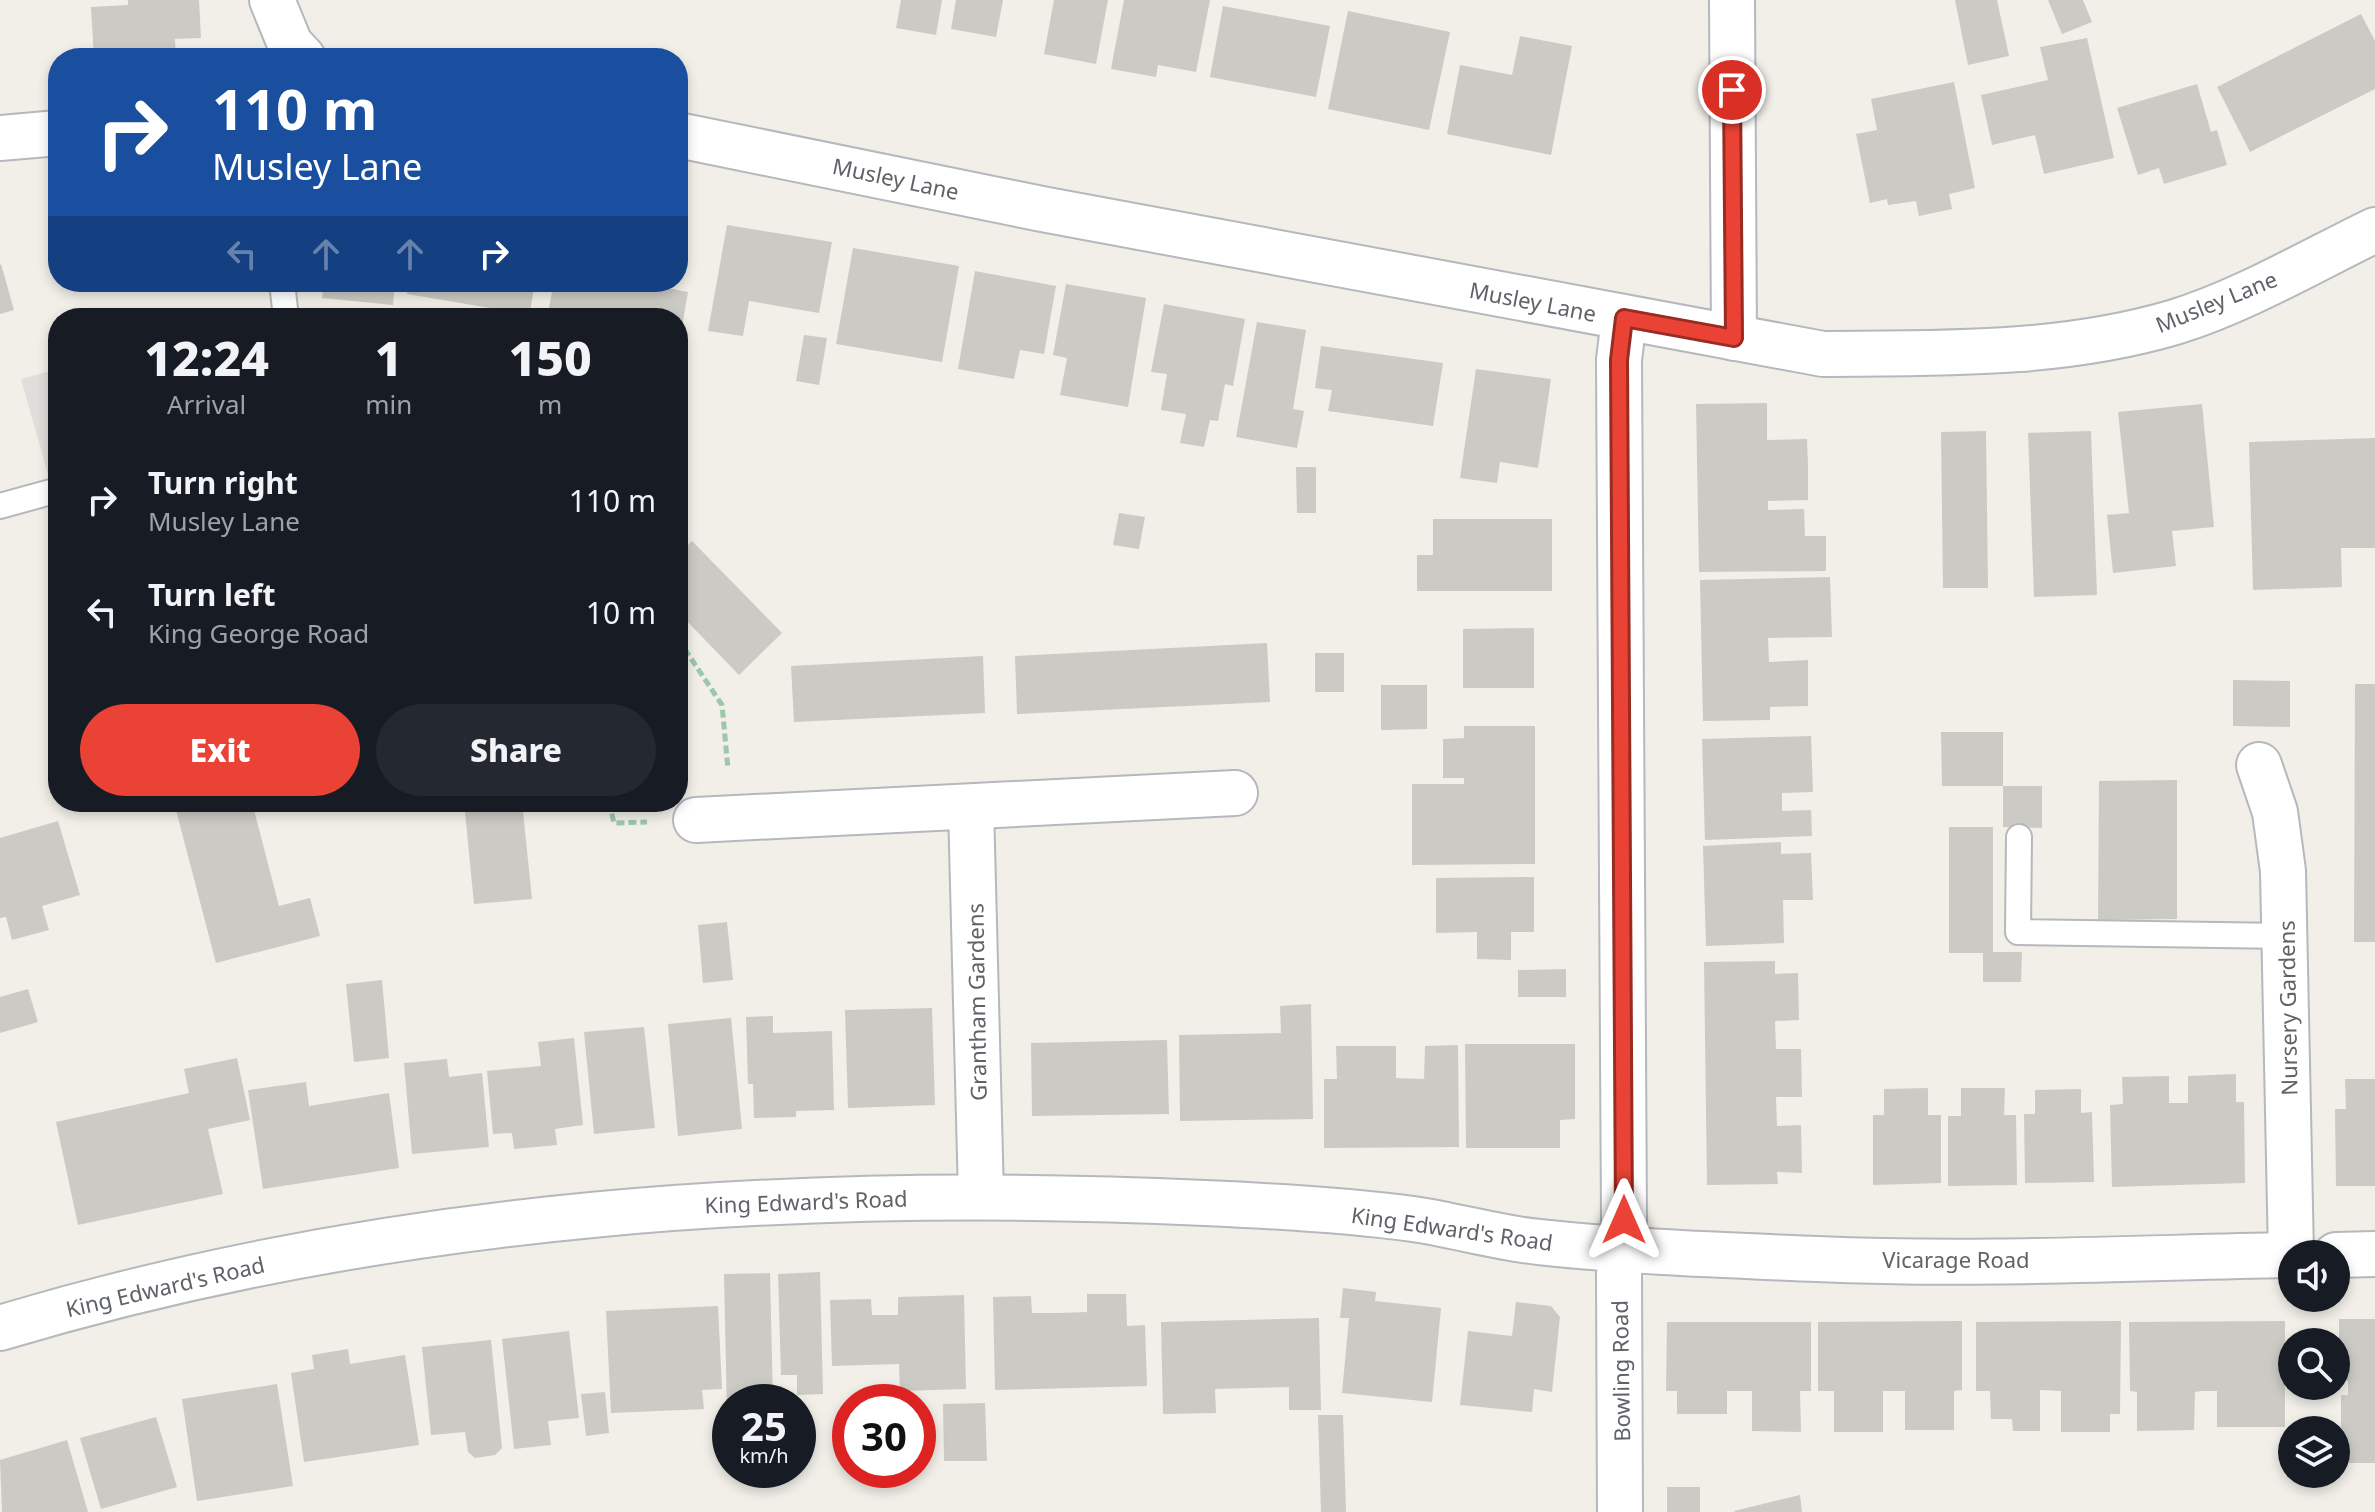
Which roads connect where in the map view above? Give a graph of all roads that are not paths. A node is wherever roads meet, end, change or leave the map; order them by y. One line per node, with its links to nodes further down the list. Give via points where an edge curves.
1 (272, 0): 3 (street)
2 (1732, 0): 9 (street)
3 (294, 48)
4 (48, 134): 6 (street)
5 (688, 137): 8 (street, Musley Lane)
6 (0, 138)
7 (2375, 230): 9 (street, Musley Lane, via 2176,322 2077,344 1951,353 1823,354)
8 (1624, 318): 9 (street, Musley Lane); 20 (street, Bowling Road, via 1619,360)
9 (1734, 338)
10 (48, 493): 11 (lane)
11 (0, 506)
12 (2259, 765): 17 (street, Nursery Gardens, via 2275,812)
13 (1235, 793): 14 (street)
14 (971, 807): 15 (street); 18 (street, Grantham Gardens)
15 (715, 818)
16 (2019, 837): 17 (lane, via 2018,932)
17 (2286, 936): 19 (street, Nursery Gardens)
18 (981, 1196): 20 (street, King Edward's Road, via 1225,1204 1414,1219 1536,1242); 24 (street, King Edward's Road, via 659,1207 491,1227 230,1267)
19 (2292, 1240)
20 (1621, 1247): 22 (street, Vicarage Road, via 1836,1259); 25 (street, Bowling Road)
21 (2375, 1254): 23 (street)
22 (2278, 1255)
23 (2350, 1255)
24 (0, 1328)
25 (1620, 1512)

